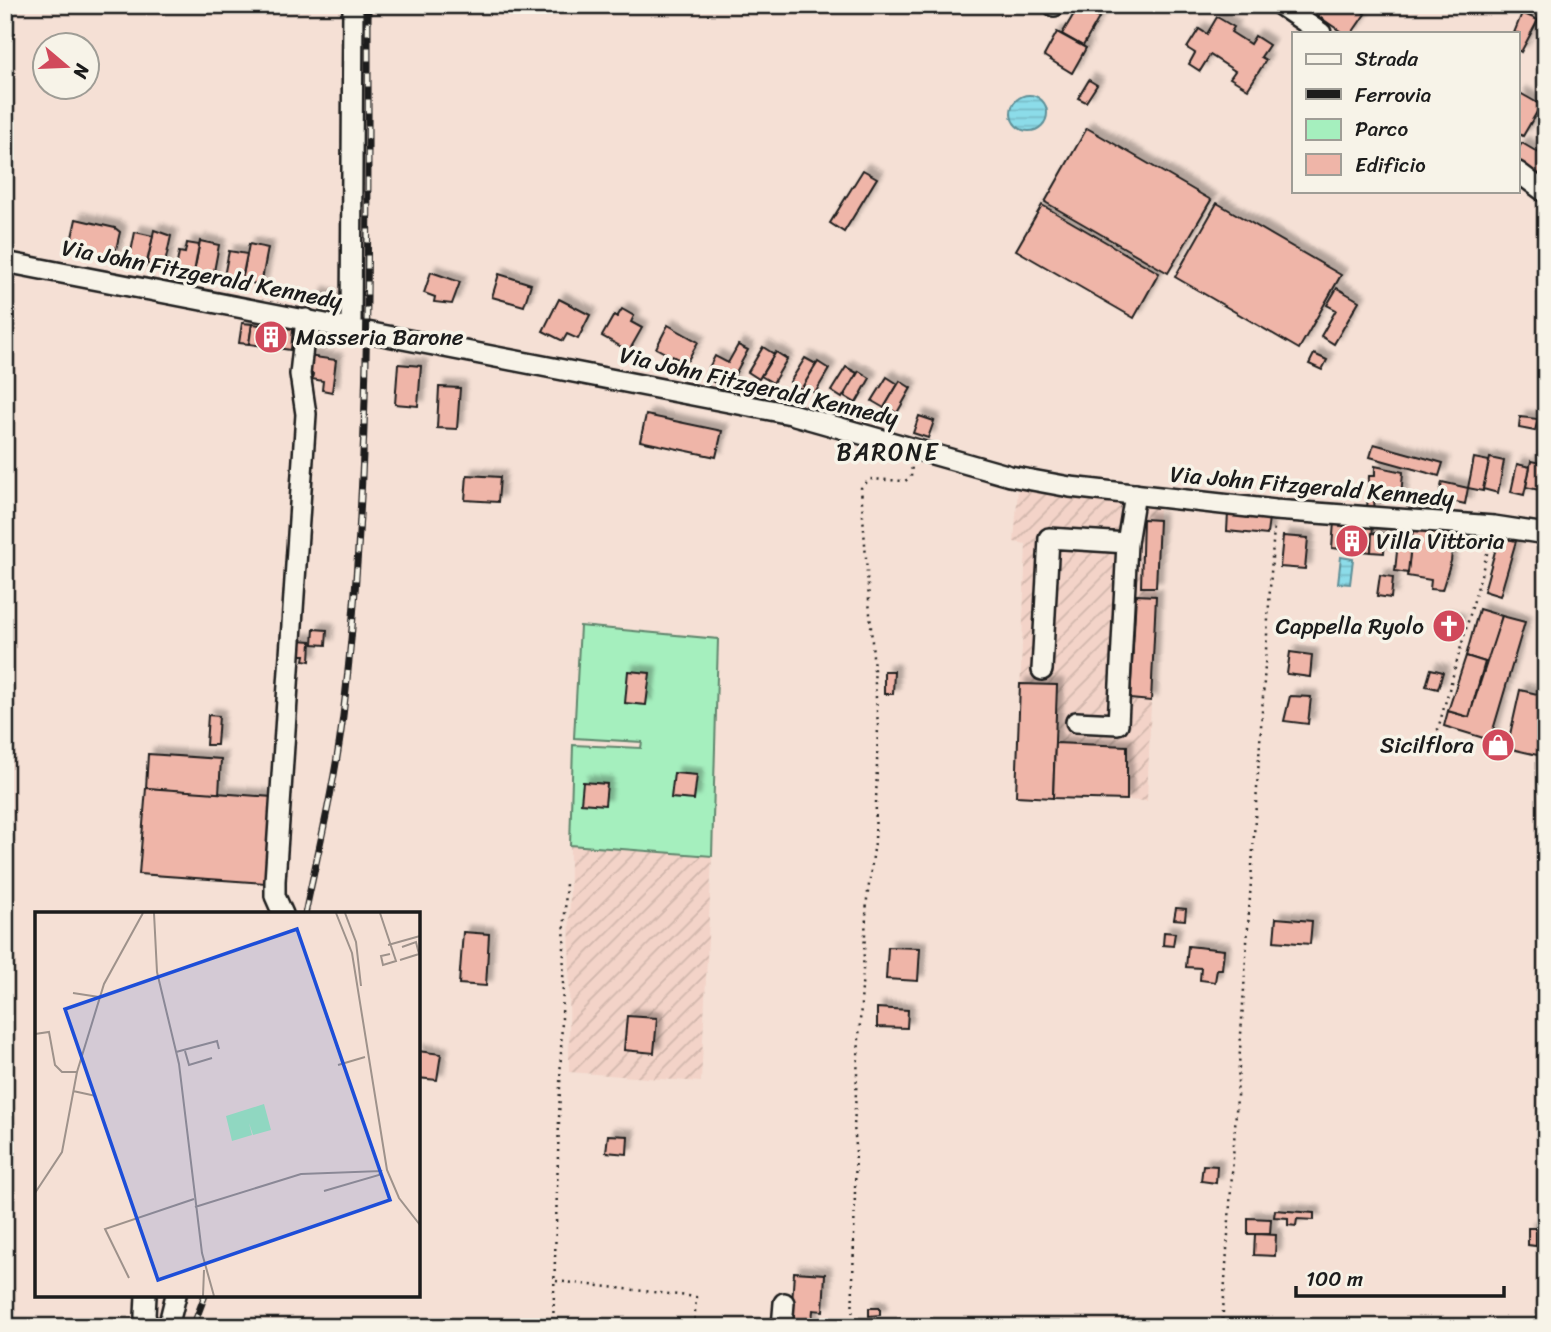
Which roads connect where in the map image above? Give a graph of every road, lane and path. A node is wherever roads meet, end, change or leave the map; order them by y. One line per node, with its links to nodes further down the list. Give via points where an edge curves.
1 (353, 5): 8 (street)
2 (1280, 5): 3 (street)
3 (1320, 32)
4 (1520, 174): 5 (street)
5 (1546, 193)
6 (5, 262): 7 (street, Via John Fitzgerald Kennedy)
7 (306, 319): 8 (street, Via John Fitzgerald Kennedy); 19 (street, via 300,374 306,414 275,880)
8 (351, 328): 9 (street, Via John Fitzgerald Kennedy, via 739,403)
9 (911, 446): 10 (street, Via John Fitzgerald Kennedy, via 1010,476); 29 (path, via 911,477 905,481 870,479 861,488 878,726 875,842 867,899 855,1114)
10 (1135, 494): 11 (street, Via John Fitzgerald Kennedy); 14 (street)
11 (1275, 510): 12 (street, Via John Fitzgerald Kennedy); 30 (path)
12 (1494, 526): 13 (street, Via John Fitzgerald Kennedy); 17 (path, via 1438,729)
13 (1546, 534)
14 (1127, 543): 15 (street, via 1049,538); 16 (street, via 1118,724)
15 (1042, 670)
16 (1076, 722)
17 (1441, 744)
18 (566, 880): 20 (path)
19 (282, 912)
20 (556, 1281): 26 (path); 27 (path, via 696,1297)
21 (146, 1297): 24 (street)
22 (175, 1297): 25 (street)
23 (783, 1303): 28 (street)
24 (149, 1327)
25 (167, 1327)
26 (553, 1327)
27 (694, 1327)
28 (782, 1327)
29 (852, 1327)
30 (1222, 1327)

